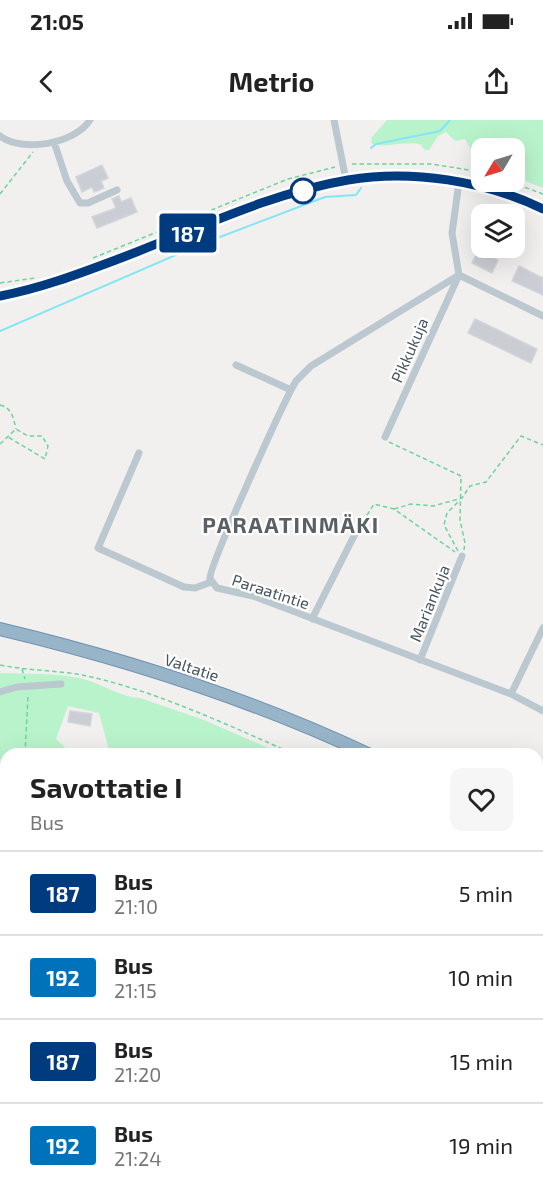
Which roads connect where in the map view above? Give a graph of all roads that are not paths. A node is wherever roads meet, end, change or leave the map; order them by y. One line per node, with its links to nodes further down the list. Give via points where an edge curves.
1 (90, 120): 4 (street, via 86,127)
2 (334, 120): 5 (street)
3 (0, 136): 4 (street, via 8,142 36,146)
4 (54, 142): 7 (street, via 80,203)
5 (346, 180): 6 (street, via 420,178); 10 (street, via 263,204 67,278)
6 (459, 182): 8 (street, via 500,192); 9 (street, via 452,233)
7 (117, 190)
8 (543, 209)
9 (459, 275): 11 (street); 13 (street, Paraatintie, via 311,366); 14 (street, Pikkukuja)
10 (0, 296)
11 (543, 316)
12 (236, 365): 13 (street)
13 (291, 390): 18 (street, Paraatintie, via 212,565)
14 (385, 437)
15 (139, 453): 18 (street, via 98,548 176,584 195,588)
16 (355, 534): 19 (street)
17 (462, 556): 22 (street, Mariankuja)
18 (211, 582): 19 (street, Paraatintie, via 217,588 253,596)
19 (312, 619): 22 (street, Paraatintie)
20 (0, 628): 27 (highway, Valtatie, via 229,697)
21 (543, 628): 25 (street)
22 (420, 660): 25 (street, Paraatintie)
23 (61, 684): 24 (street)
24 (0, 692)
25 (511, 694): 26 (street, Paraatintie)
26 (543, 711)
27 (353, 748)

